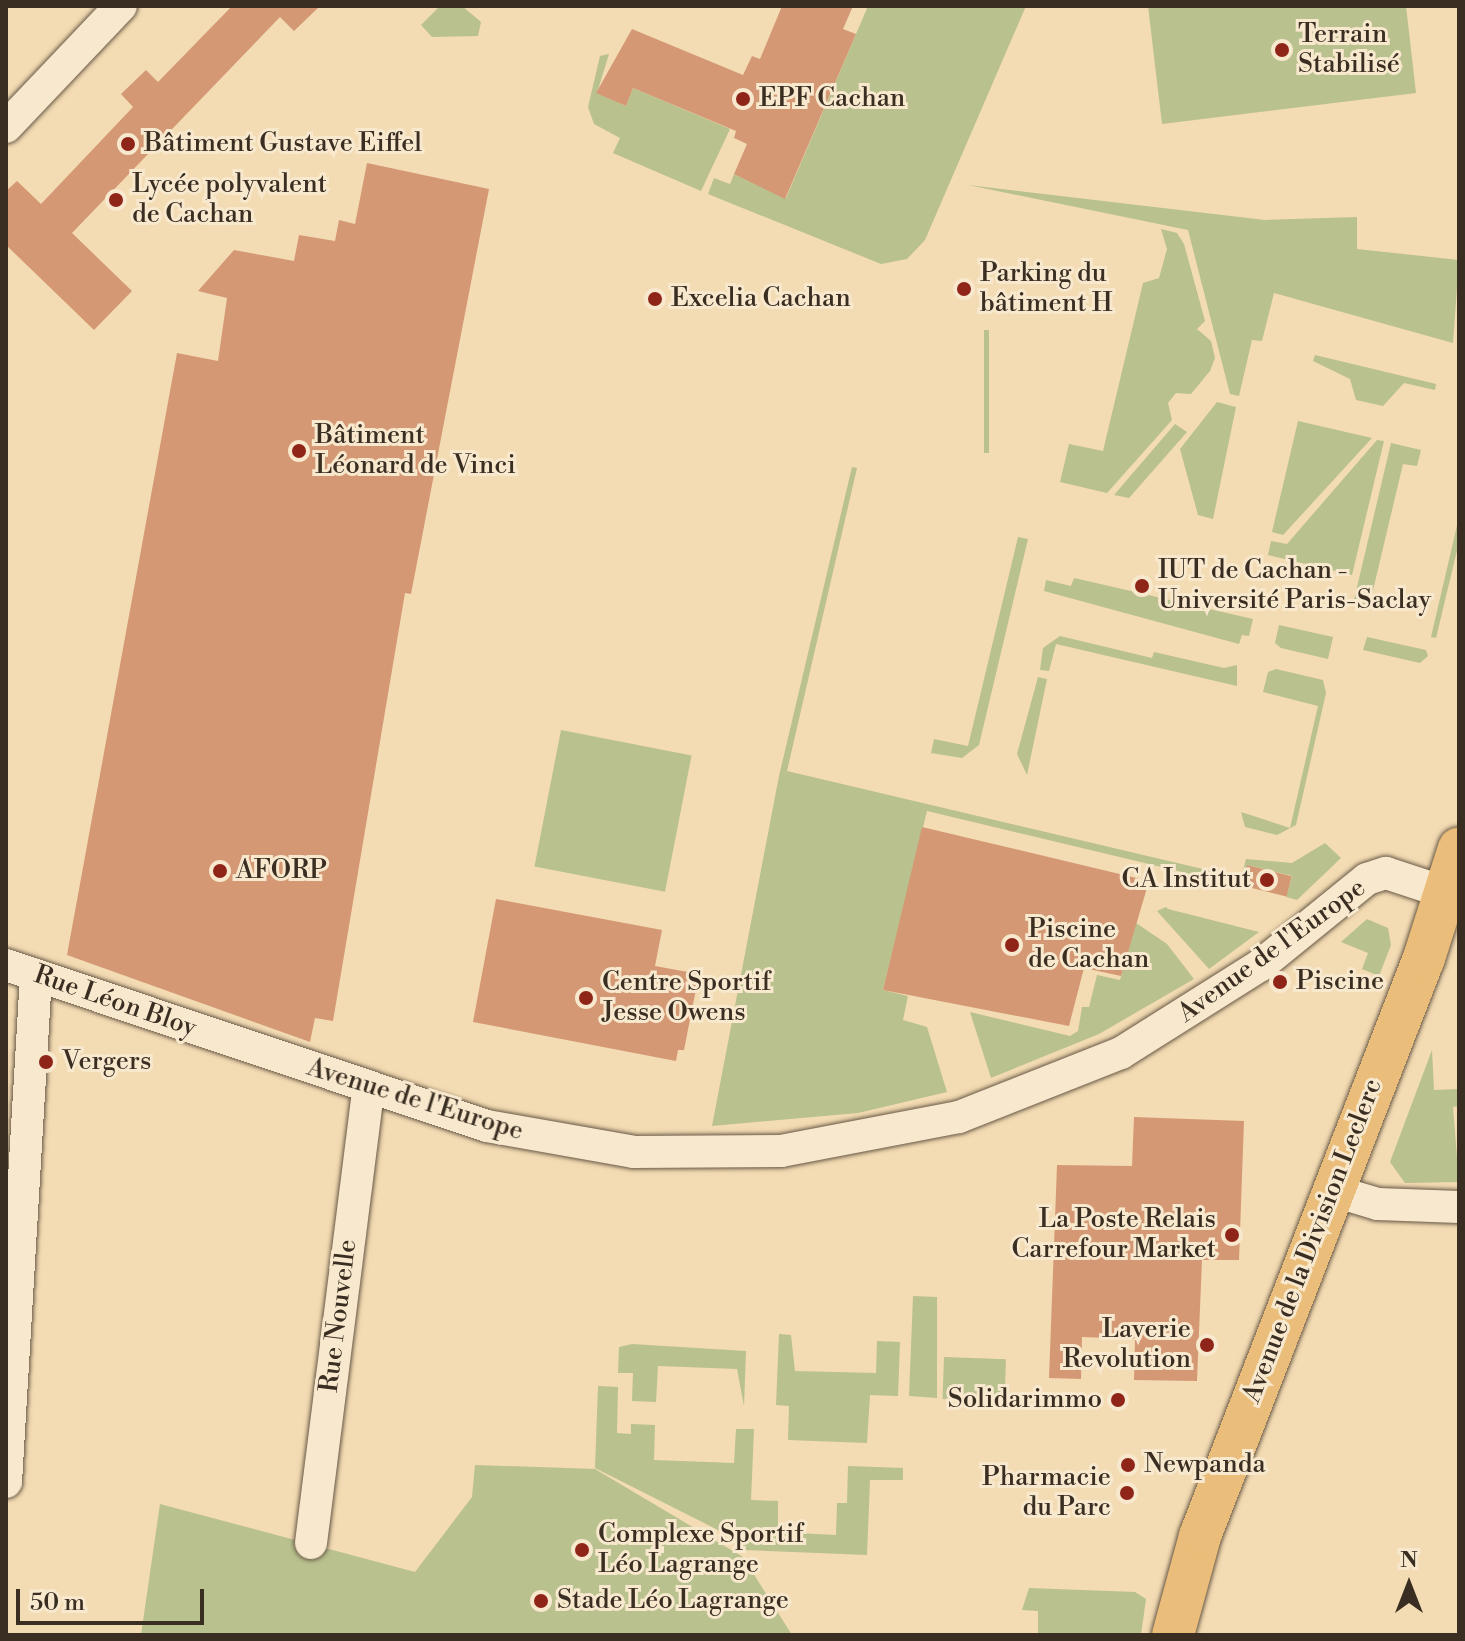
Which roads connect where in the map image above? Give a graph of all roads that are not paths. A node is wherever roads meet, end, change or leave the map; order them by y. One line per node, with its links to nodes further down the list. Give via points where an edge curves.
1 (121, 6): 2 (street)
2 (6, 127)
3 (1459, 848): 4 (main road, Avenue de la Division Leclerc)
4 (1444, 892): 7 (street, Avenue de l'Europe, via 1386,873 1367,879 1261,965 1121,1053 959,1117 852,1141 711,1155 622,1151 487,1126); 8 (main road, Avenue de la Division Leclerc)
5 (21, 970): 6 (street, Rue Léon Bloy); 10 (street)
6 (224, 1039): 7 (street, Avenue de l'Europe)
7 (368, 1089): 12 (street, Rue Nouvelle)
8 (1334, 1191): 9 (street, via 1378,1204); 13 (main road, Avenue de la Division Leclerc, via 1200,1536)
9 (1459, 1207)
10 (11, 1375): 11 (street)
11 (6, 1482)
12 (311, 1543)
13 (1173, 1635)

